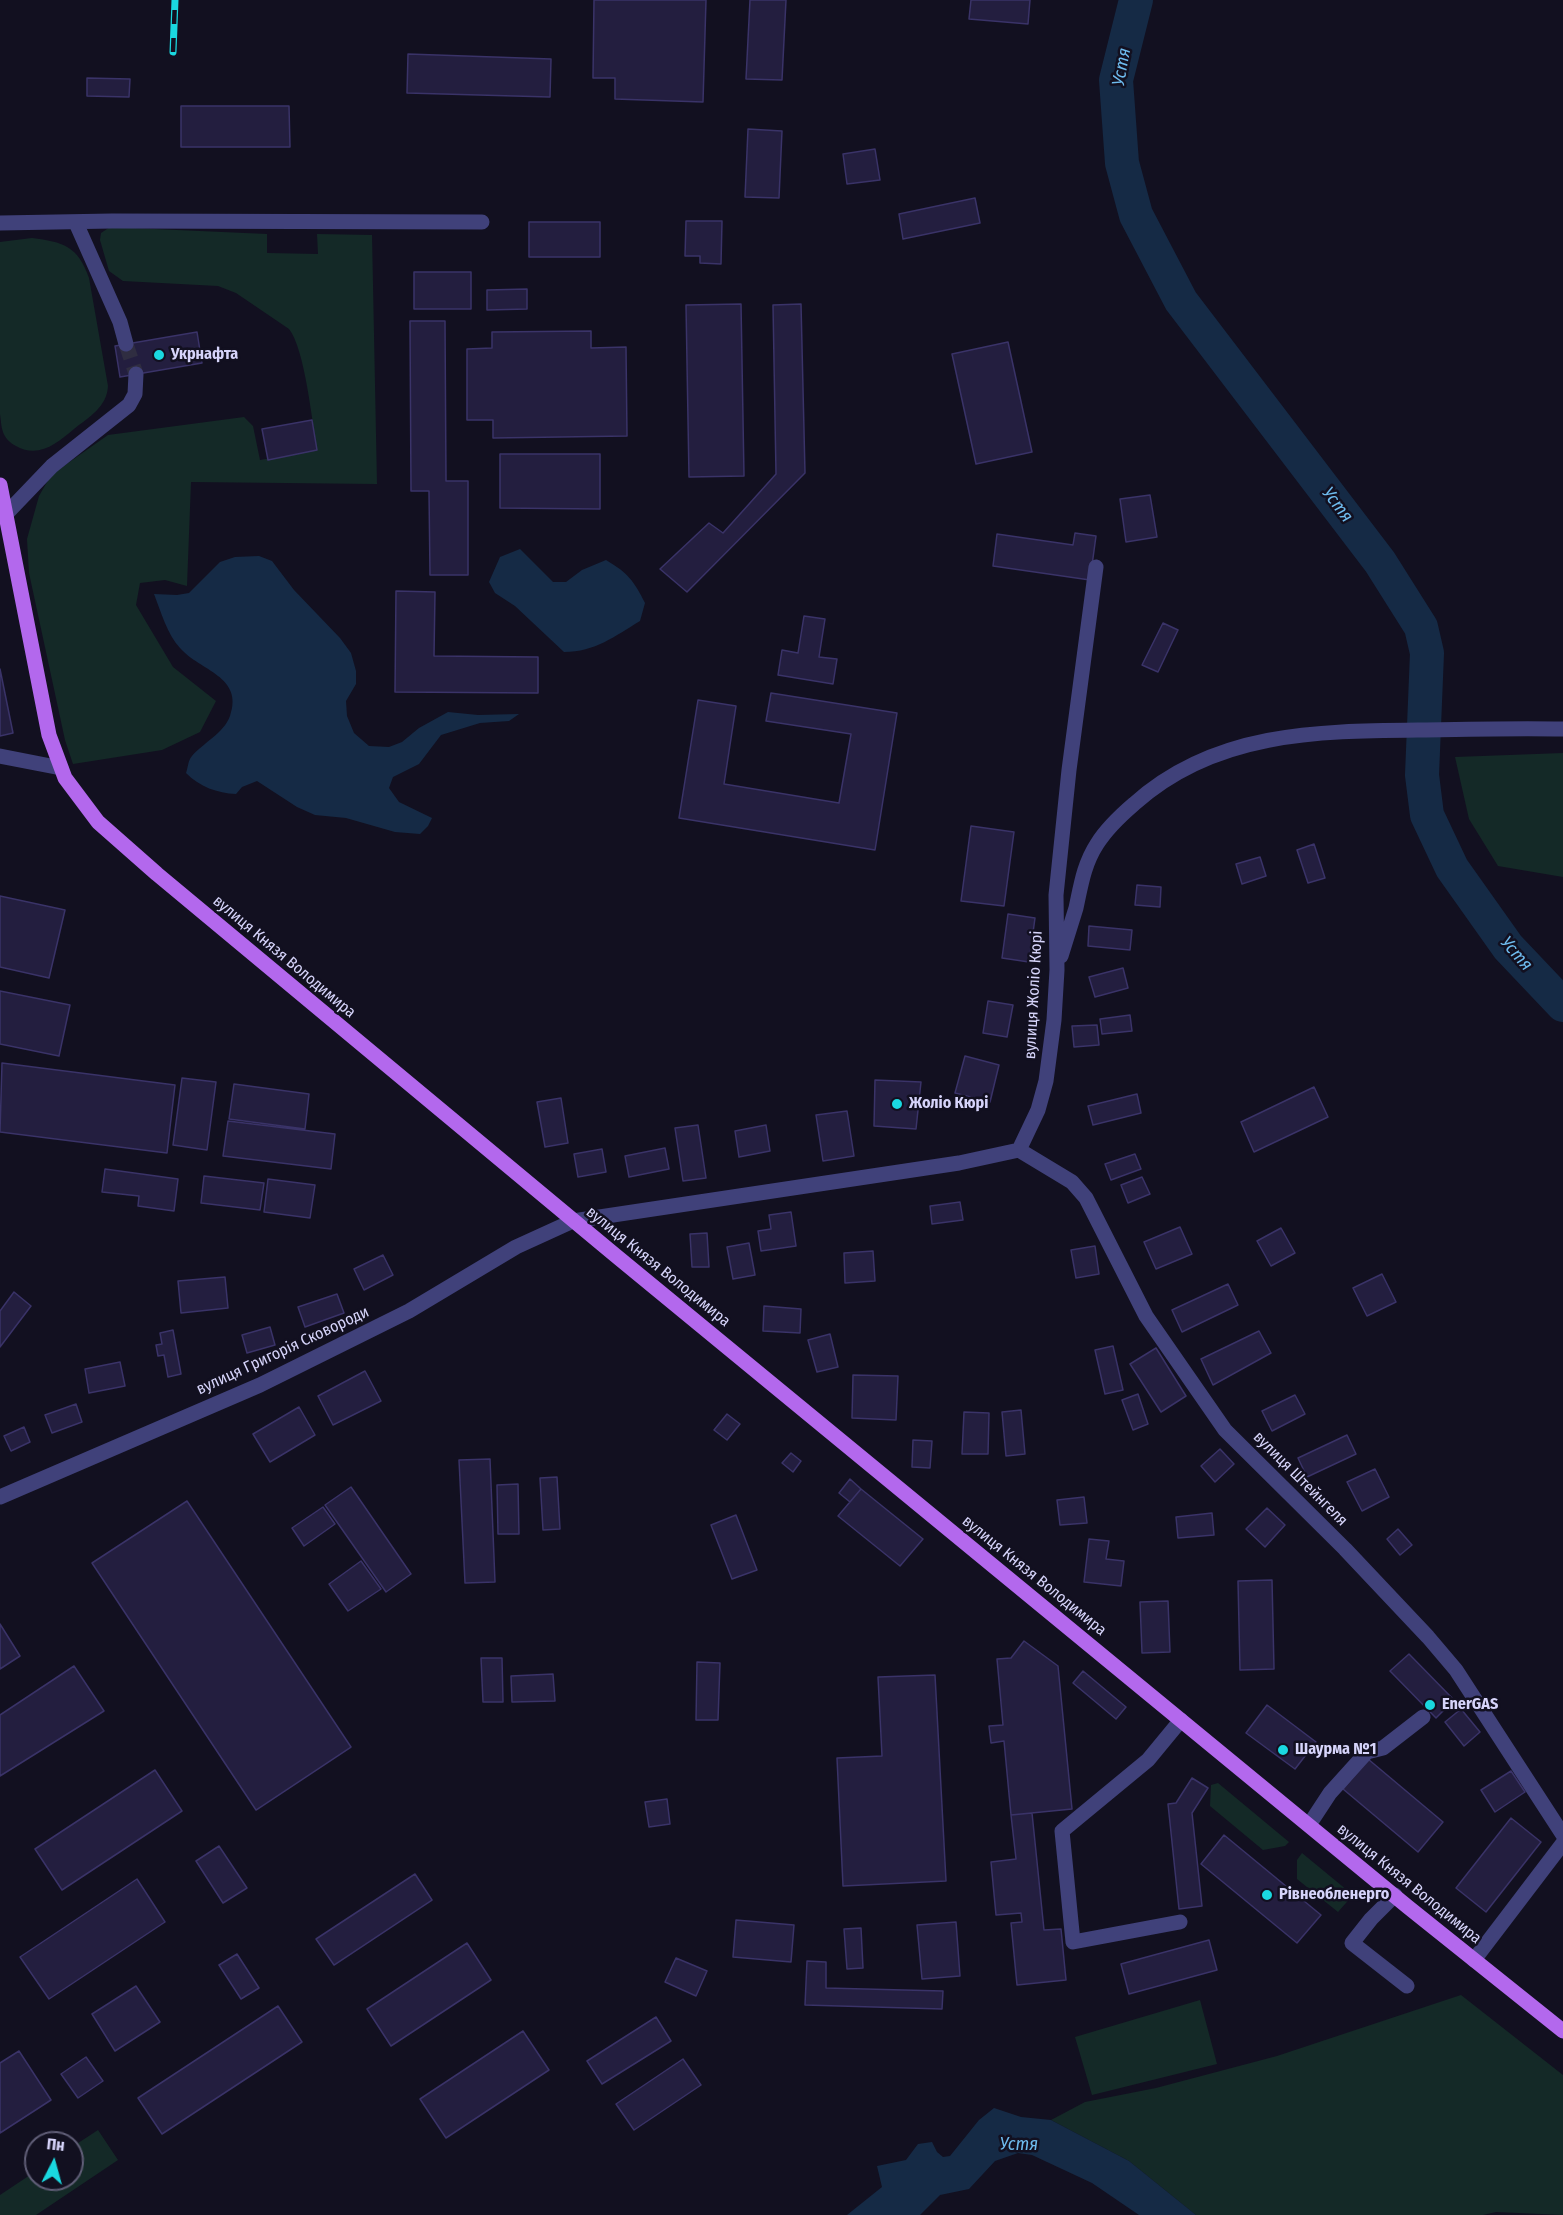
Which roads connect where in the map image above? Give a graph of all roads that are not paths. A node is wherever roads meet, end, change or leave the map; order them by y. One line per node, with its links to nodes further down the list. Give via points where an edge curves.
1 (482, 222): 3 (street)
2 (0, 223): 3 (street)
3 (76, 223): 4 (street)
4 (126, 344)
5 (136, 374): 7 (street, via 135,394 129,405 52,466)
6 (0, 486): 7 (main road, вулиця Князя Володимира)
7 (6, 514): 11 (main road, вулиця Князя Володимира, via 49,735)
8 (1096, 567): 12 (street, вулиця Жоліо Кюрі, via 1056,895)
9 (1563, 729): 12 (street, via 1354,730 1246,744 1203,758 1146,793 1097,843 1084,868)
10 (0, 756): 11 (street)
11 (61, 768): 14 (main road, вулиця Князя Володимира, via 98,822)
12 (1057, 970): 13 (street, вулиця Жоліо Кюрі, via 1046,1081 1038,1110)
13 (1019, 1150): 14 (street, via 959,1163); 19 (street, вулиця Штейнгеля, via 1072,1182 1086,1198 1146,1316 1225,1430 1345,1549 1456,1670)
14 (573, 1221): 15 (street, вулиця Григорія Сковороди, via 516,1247 409,1311 260,1385); 17 (main road, вулиця Князя Володимира)
15 (0, 1497)
16 (1423, 1717): 18 (street, via 1383,1748 1367,1752 1330,1792)
17 (1181, 1720): 18 (main road, вулиця Князя Володимира); 22 (street, via 1148,1760 1062,1831 1073,1942)
18 (1309, 1825): 21 (main road, вулиця Князя Володимира)
19 (1563, 1835)
20 (1563, 1843): 23 (street)
21 (1395, 1895): 23 (main road, вулиця Князя Володимира); 24 (street, via 1352,1944)
22 (1180, 1922)
23 (1474, 1960): 25 (main road, вулиця Князя Володимира)
24 (1407, 1986)
25 (1561, 2027)

